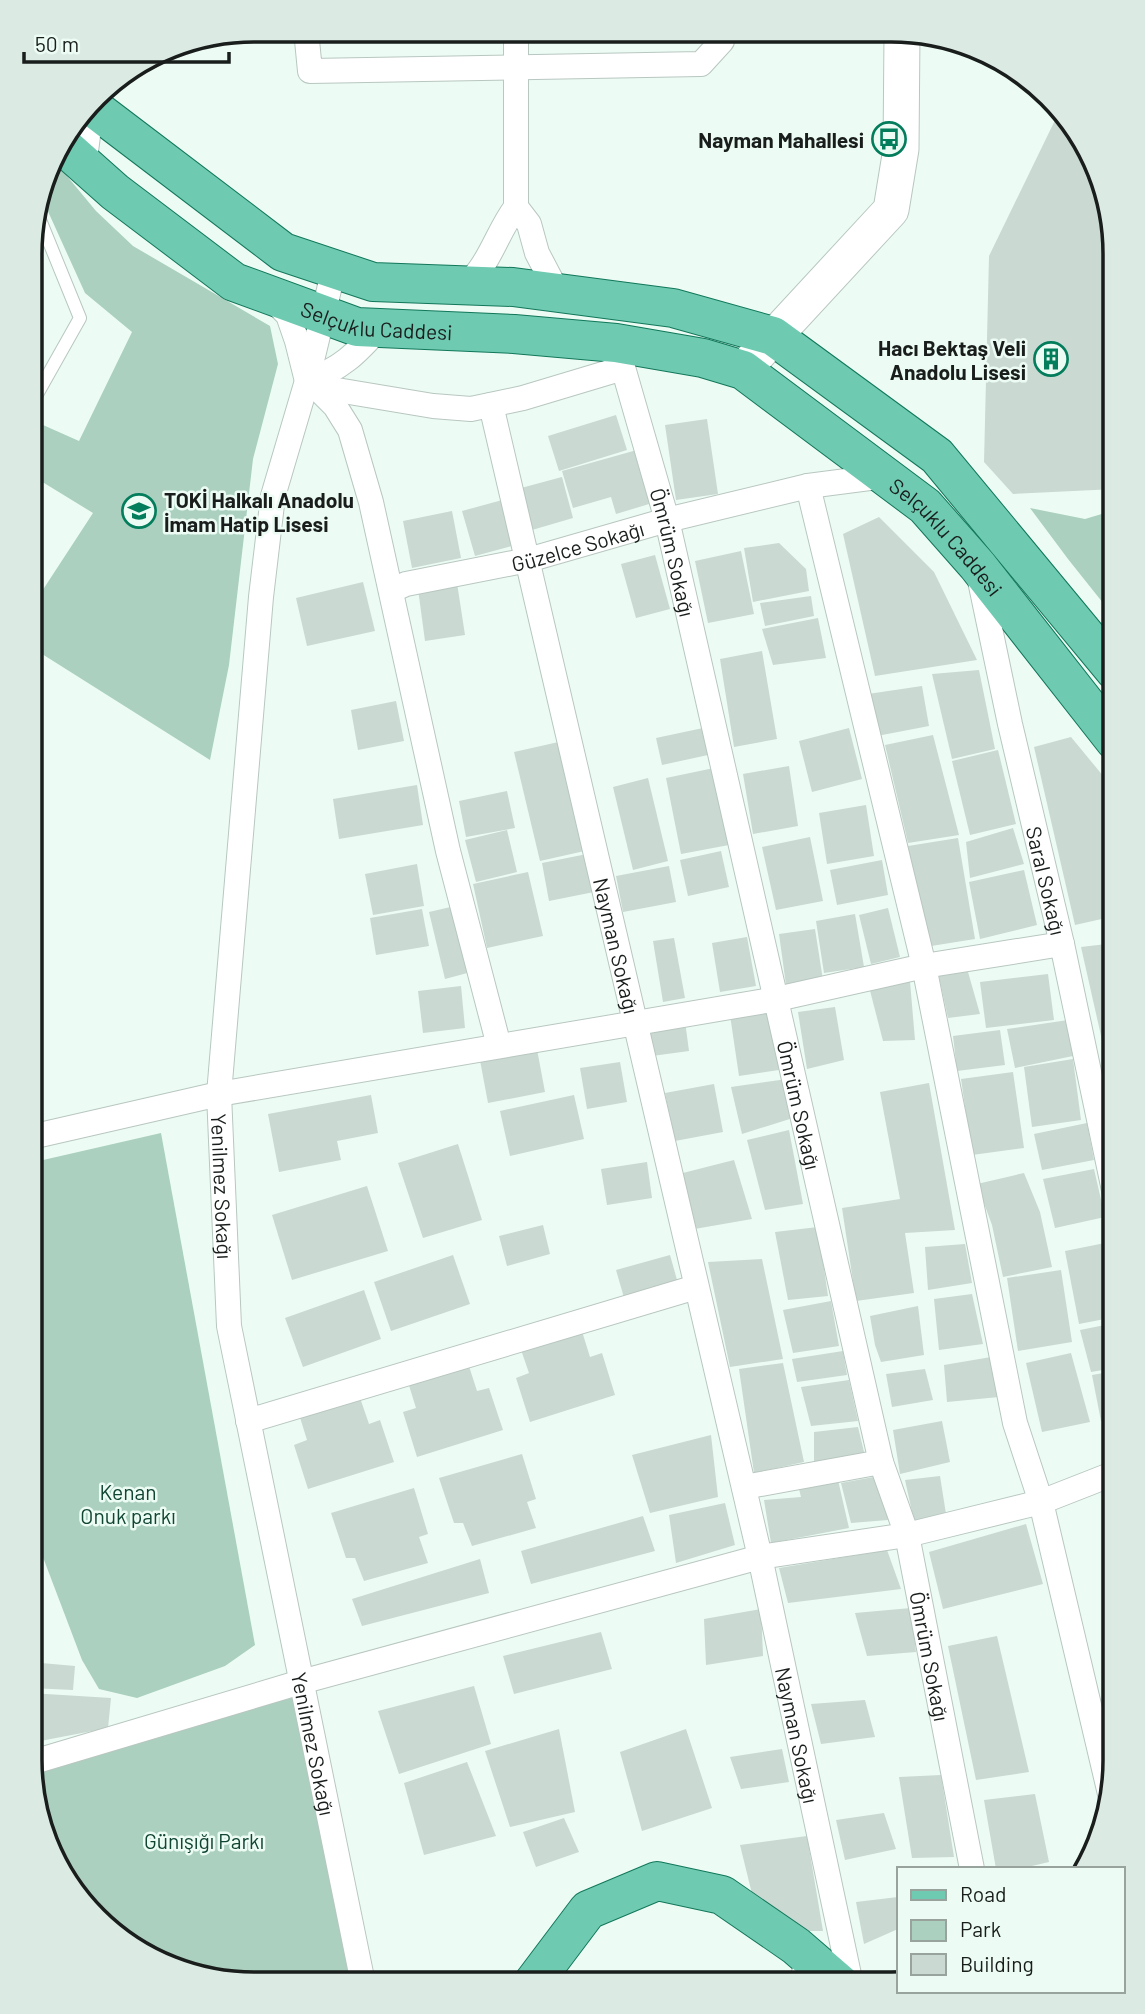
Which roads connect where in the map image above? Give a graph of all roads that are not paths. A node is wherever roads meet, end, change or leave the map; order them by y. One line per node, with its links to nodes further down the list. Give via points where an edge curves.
1 (307, 42): 5 (street, via 310,71)
2 (516, 42): 5 (street)
3 (721, 42): 5 (street, via 701,64)
4 (902, 43): 17 (street, via 901,149 891,211)
5 (515, 67): 9 (street)
6 (99, 110): 11 (main road, Selçuklu Caddesi, via 283,252)
7 (83, 130): 8 (street)
8 (73, 155): 14 (main road, Selçuklu Caddesi, via 234,282)
9 (516, 207): 12 (street); 13 (street, via 529,224 537,253)
10 (44, 229): 21 (lane, via 80,318)
11 (334, 269): 12 (main road, Selçuklu Caddesi, via 373,282); 15 (street, Yenilmez Sokağı)
12 (466, 285): 13 (main road, Selçuklu Caddesi)
13 (558, 293): 17 (main road, Selçuklu Caddesi, via 673,308)
14 (267, 294): 15 (main road, Selçuklu Caddesi); 20 (street, via 288,314)
15 (323, 314): 16 (main road, Selçuklu Caddesi, via 357,327); 20 (street, Yenilmez Sokağı)
16 (380, 327): 18 (main road, Selçuklu Caddesi, via 514,334); 20 (street, via 361,349)
17 (773, 336): 19 (street); 29 (main road, Selçuklu Caddesi, via 937,456)
18 (619, 355): 19 (main road, Selçuklu Caddesi, via 703,358); 22 (street, via 523,398); 25 (street, Ömrüm Sokağı)
19 (743, 370): 23 (main road, Selçuklu Caddesi)
20 (309, 384): 22 (street, via 433,406); 28 (street, via 335,406 350,430); 36 (street, Yenilmez Sokağı, via 273,496)
21 (42, 385)
22 (491, 405): 26 (street, Nayman Sokağı)
23 (884, 476): 24 (street, Güzelce Sokağı); 27 (main road, Selçuklu Caddesi, via 925,506)
24 (808, 486): 25 (street, Güzelce Sokağı); 32 (street)
25 (667, 520): 26 (street, Güzelce Sokağı); 33 (street, Ömrüm Sokağı)
26 (528, 560): 28 (street, Güzelce Sokağı); 34 (street, Nayman Sokağı)
27 (977, 565): 30 (main road, Selçuklu Caddesi); 31 (street, Saral Sokağı)
28 (392, 590): 35 (street, via 448,851)
29 (1103, 657)
30 (1103, 726)
31 (1062, 944): 32 (street); 38 (street, Saral Sokağı)
32 (924, 966): 33 (street); 44 (street, via 1014,1423)
33 (777, 999): 34 (street); 41 (street, Ömrüm Sokağı)
34 (635, 1021): 35 (street); 39 (street, Nayman Sokağı)
35 (499, 1046): 36 (street)
36 (219, 1094): 37 (street); 40 (street, Yenilmez Sokağı, via 229,1326)
37 (42, 1134)
38 (1103, 1138)
39 (696, 1287): 40 (street); 43 (street, Nayman Sokağı)
40 (248, 1421): 47 (street, Yenilmez Sokağı)
41 (881, 1462): 43 (street); 45 (street, Ömrüm Sokağı)
42 (1103, 1479): 44 (street)
43 (744, 1487): 46 (street, Nayman Sokağı)
44 (1041, 1502): 45 (street); 49 (street)
45 (907, 1535): 46 (street); 50 (street, Ömrüm Sokağı)
46 (760, 1557): 47 (street); 54 (street, Nayman Sokağı)
47 (301, 1682): 48 (street); 52 (street, Yenilmez Sokağı)
48 (42, 1759)
49 (1103, 1764)
50 (972, 1867)
51 (804, 1970): 53 (main road, via 796,1946 722,1895 657,1881 589,1910)
52 (361, 1972)
53 (541, 1972)
54 (848, 1972)

